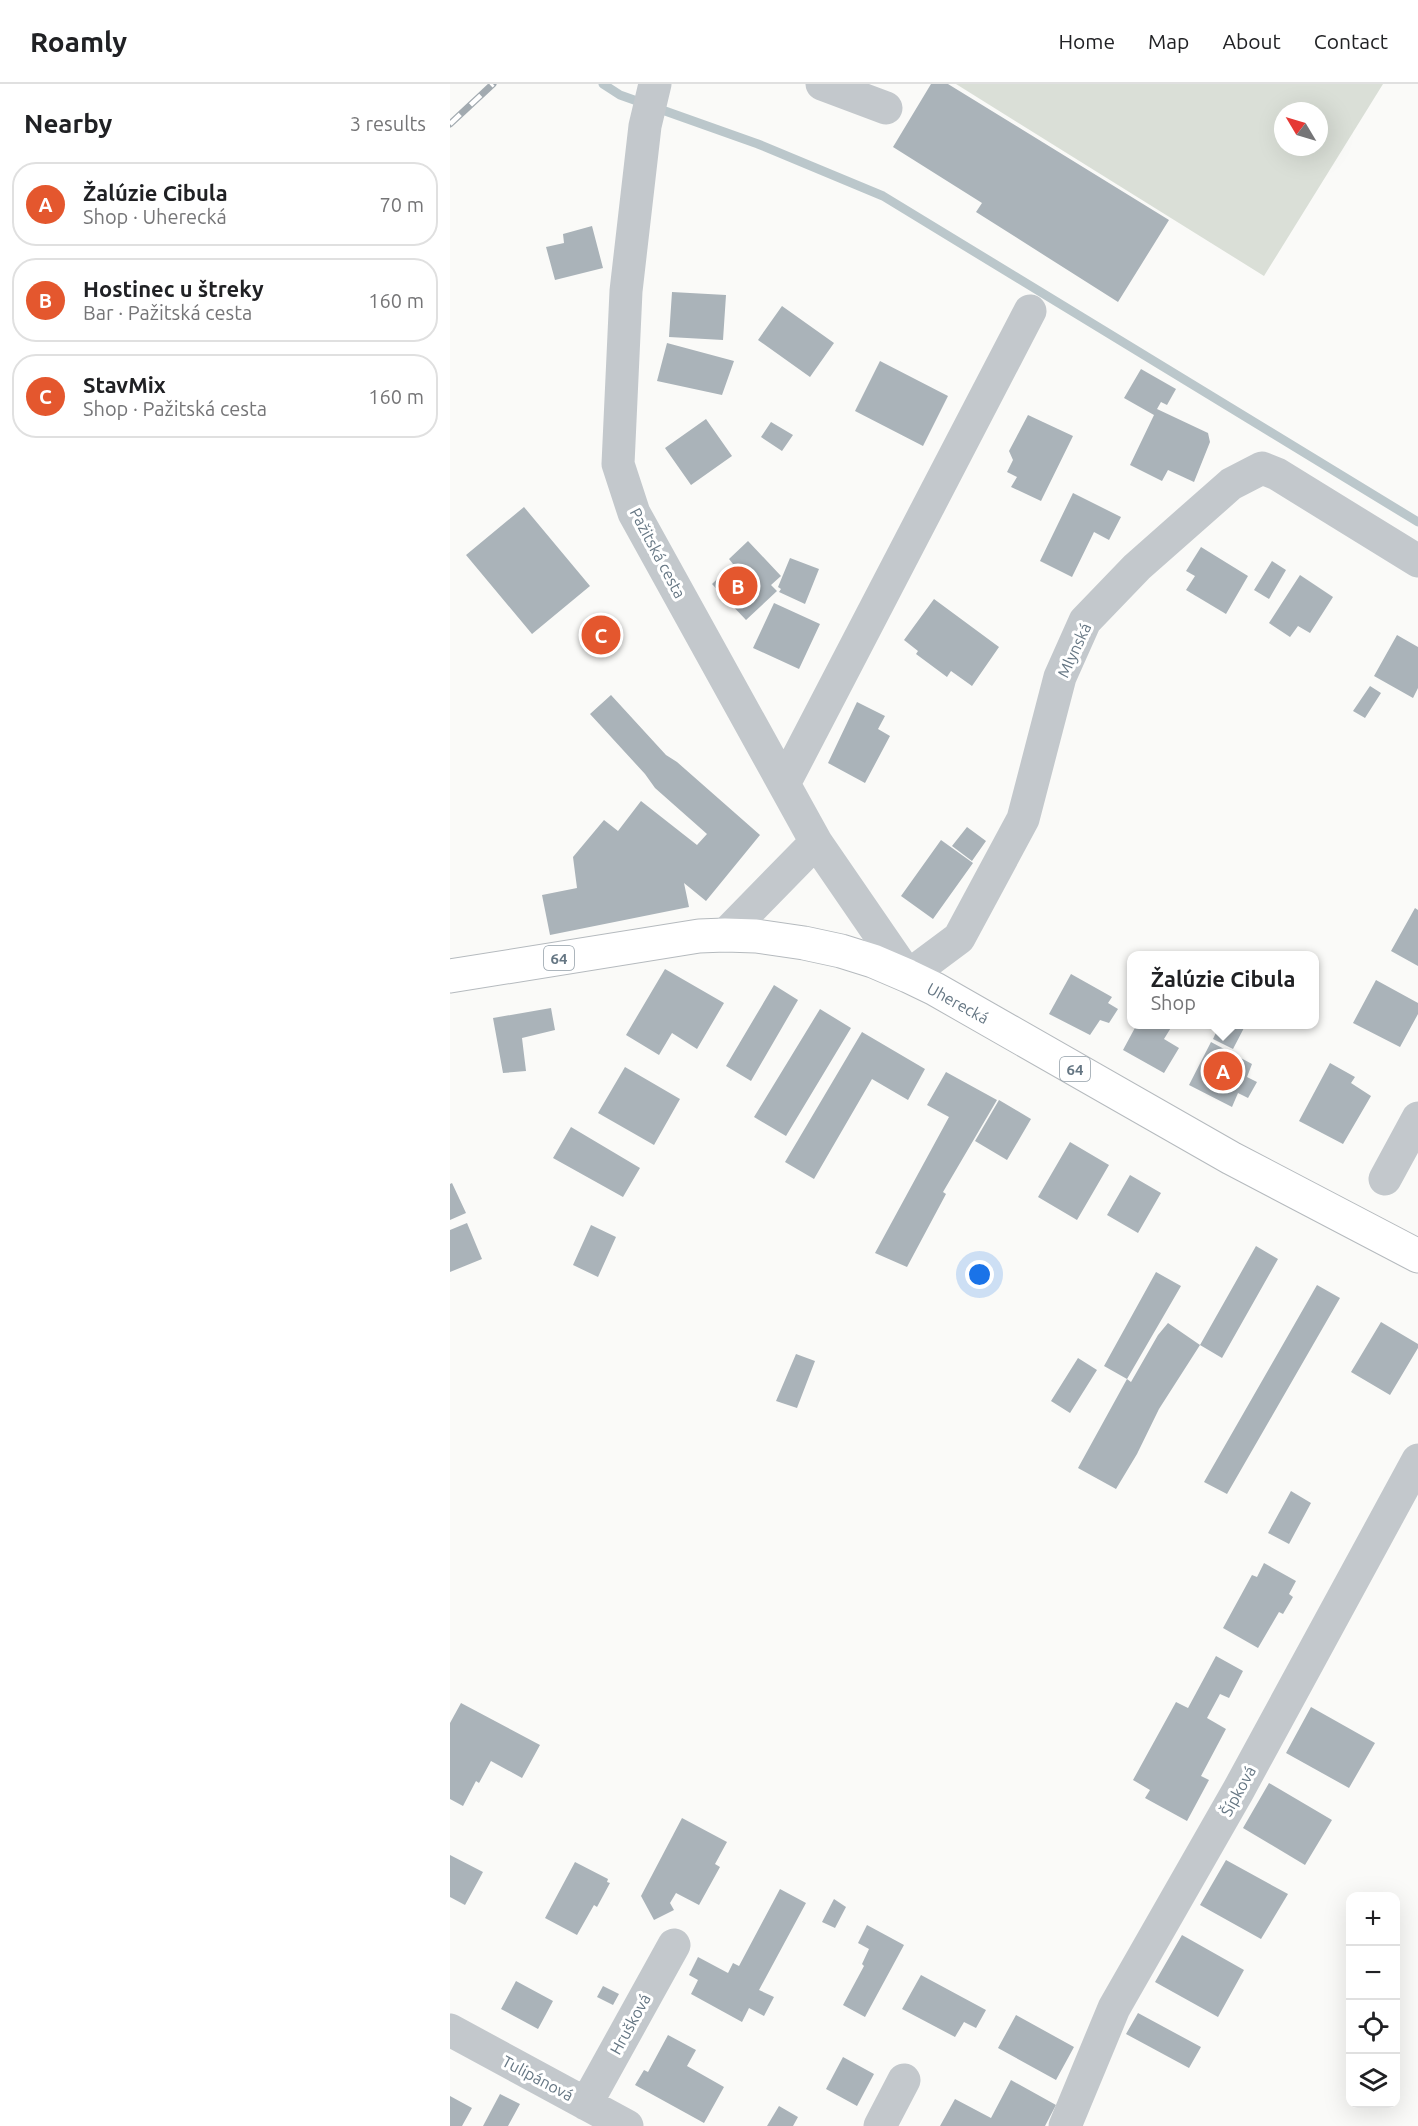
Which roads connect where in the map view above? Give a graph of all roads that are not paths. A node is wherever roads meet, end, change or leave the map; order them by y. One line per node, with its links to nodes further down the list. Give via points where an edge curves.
1 (822, 84): 3 (street)
2 (654, 88): 6 (street, Pažitská cesta, via 645,126 626,291 618,464 634,513)
3 (886, 108)
4 (1030, 310): 6 (street)
5 (1418, 561): 10 (street, Mlynská, via 1277,474 1262,468 1231,484 1137,567 1085,621 1060,677 1023,819 959,938)
6 (784, 784): 7 (street, Pažitská cesta)
7 (816, 842): 8 (street); 10 (street, Pažitská cesta)
8 (725, 935): 9 (main road, Uherecká / 64); 10 (main road, Uherecká / 64, via 756,936 841,951)
9 (450, 976)
10 (908, 976): 13 (main road, Uherecká / 64, via 1231,1158)
11 (1418, 1118): 12 (street)
12 (1385, 1179)
13 (1418, 1256)
14 (1418, 1460): 21 (street, Šípková, via 1238,1791 1114,2008)
15 (674, 1945): 18 (street, Hrušková)
16 (450, 2030): 18 (street, Tulipánová)
17 (904, 2080): 20 (street)
18 (586, 2104): 19 (street, Tulipánová)
19 (627, 2126)
20 (880, 2126)
21 (1065, 2126)

